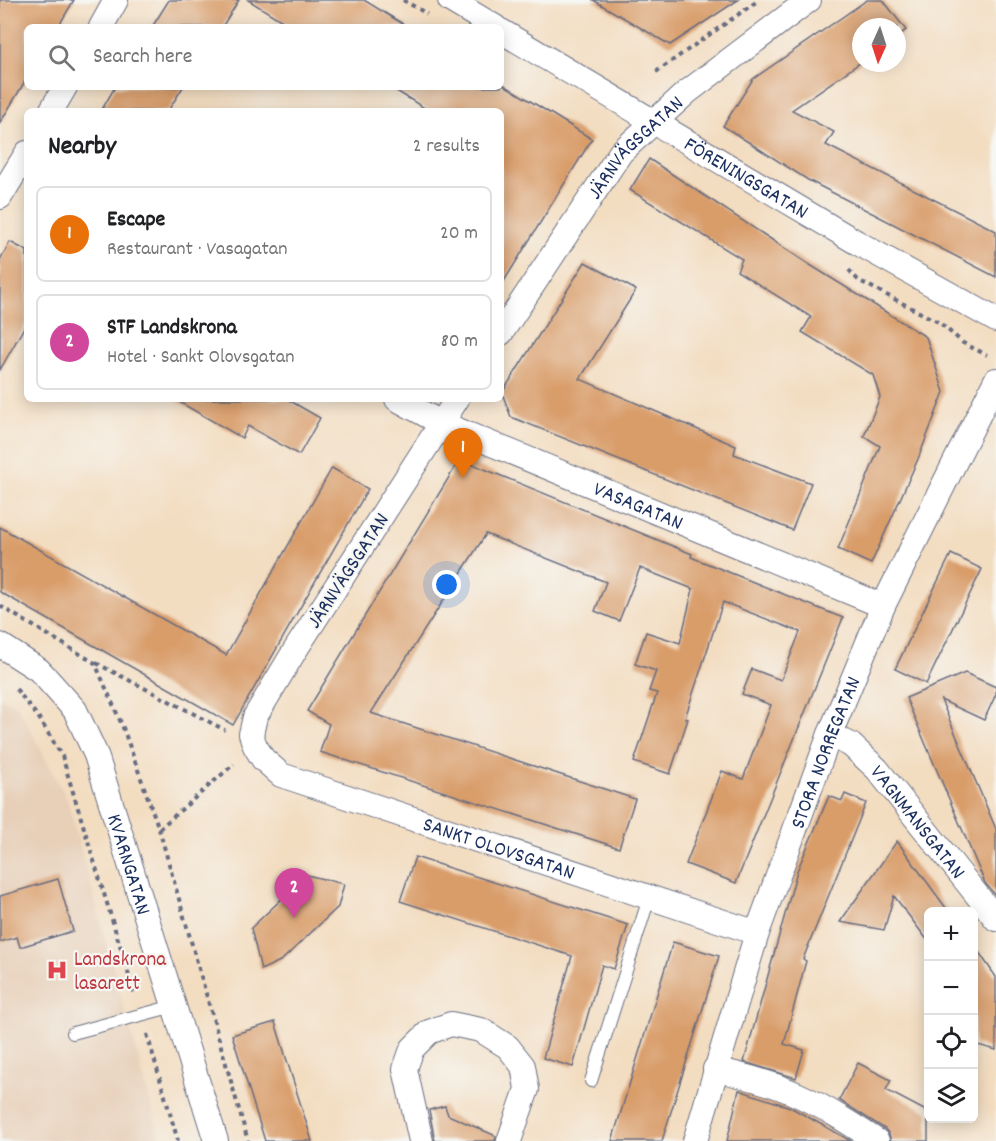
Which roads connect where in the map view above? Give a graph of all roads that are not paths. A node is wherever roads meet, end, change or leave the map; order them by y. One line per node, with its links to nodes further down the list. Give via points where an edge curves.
1 (116, 0): 4 (street)
2 (450, 0): 5 (street)
3 (809, 0): 9 (street, JÄRNVÄGSGATAN)
4 (102, 24)
5 (490, 24)
6 (504, 33): 9 (street, FÖRENINGSGATAN)
7 (64, 90): 8 (street)
8 (53, 108)
9 (652, 122): 12 (street, FÖRENINGSGATAN); 13 (street, JÄRNVÄGSGATAN, via 621,152)
10 (24, 159): 11 (street)
11 (9, 188)
12 (996, 320)
13 (504, 328)
14 (996, 380): 18 (street, STORA NORREGATAN)
15 (402, 402): 17 (street, VASAGATAN)
16 (455, 402): 17 (street, JÄRNVÄGSGATAN)
17 (441, 423): 18 (street, VASAGATAN); 21 (street, JÄRNVÄGSGATAN, via 255,717)
18 (883, 606): 20 (street, STORA NORREGATAN)
19 (0, 645): 25 (street, KVARNGATAN, via 39,670 75,710 96,755)
20 (830, 734): 23 (street, VAGNMANSGATAN, via 851,745 877,768); 24 (street, STORA NORREGATAN)
21 (255, 746): 22 (street, SANKT OLOVSGATAN, via 281,775)
22 (649, 898): 24 (street, SANKT OLOVSGATAN); 28 (lane)
23 (996, 919)
24 (757, 933): 27 (street, STORA NORREGATAN)
25 (174, 1006): 26 (lane); 29 (street, KVARNGATAN)
26 (73, 1033)
27 (715, 1069): 32 (street, STORA NORREGATAN); 33 (street, via 795,1094)
28 (591, 1081)
29 (216, 1141)
30 (421, 1141): 31 (street, via 405,1069 412,1049 429,1032 452,1024 481,1030 508,1047 523,1066 527,1089)
31 (509, 1141)
32 (696, 1141)
33 (877, 1141)

